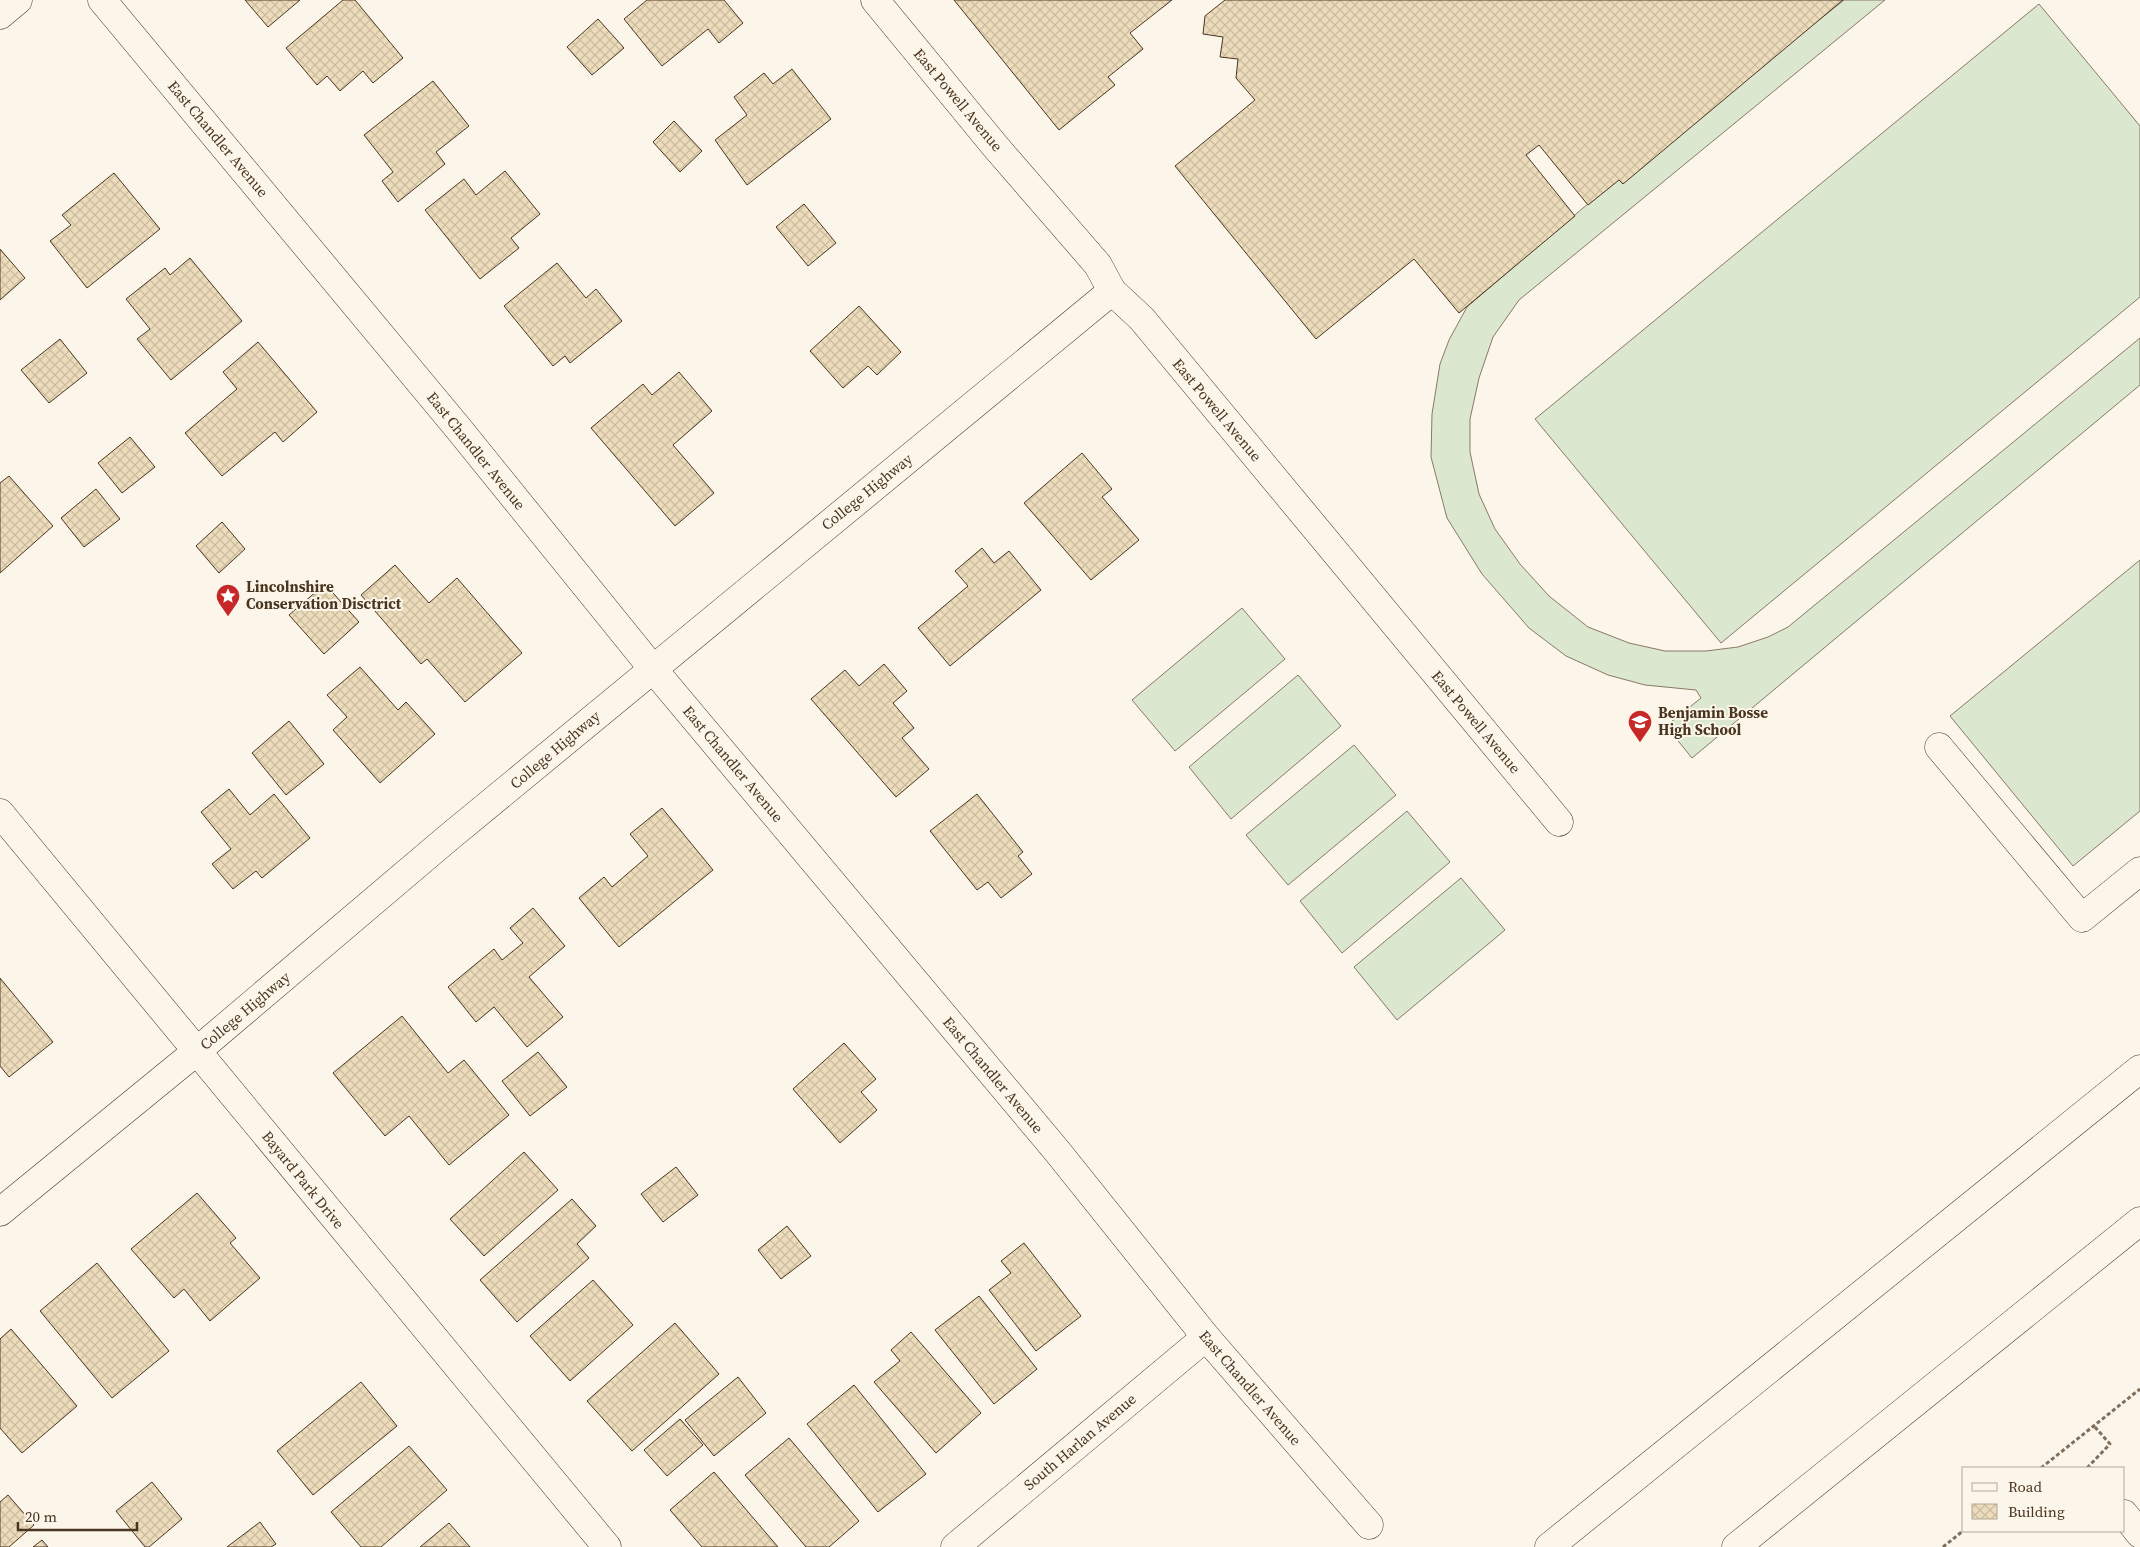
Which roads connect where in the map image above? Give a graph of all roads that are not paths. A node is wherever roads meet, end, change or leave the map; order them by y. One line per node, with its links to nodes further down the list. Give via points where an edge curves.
1 (18, 0): 4 (main road)
2 (102, 0): 6 (main road, East Chandler Avenue, via 458,428)
3 (875, 0): 5 (main road, East Powell Avenue, via 1098,265)
4 (0, 15)
5 (1112, 291): 6 (main road, College Highway); 9 (main road, East Powell Avenue, via 1142,319)
6 (653, 669): 11 (main road, College Highway); 15 (main road, East Chandler Avenue, via 1057,1151)
7 (1940, 747): 10 (main road, via 2082,918)
8 (0, 813): 11 (main road, Bayard Park Drive)
9 (1559, 822)
10 (2140, 871)
11 (197, 1051): 13 (main road, College Highway); 19 (main road, Bayard Park Drive)
12 (2140, 1069): 21 (main road)
13 (0, 1212)
14 (2140, 1221): 22 (main road)
15 (1206, 1337): 17 (main road, East Chandler Avenue); 20 (main road, South Harlan Avenue)
16 (2125, 1515): 18 (main road)
17 (1369, 1525)
18 (2140, 1534)
19 (608, 1547)
20 (955, 1547)
21 (1549, 1547)
22 (1736, 1547)

